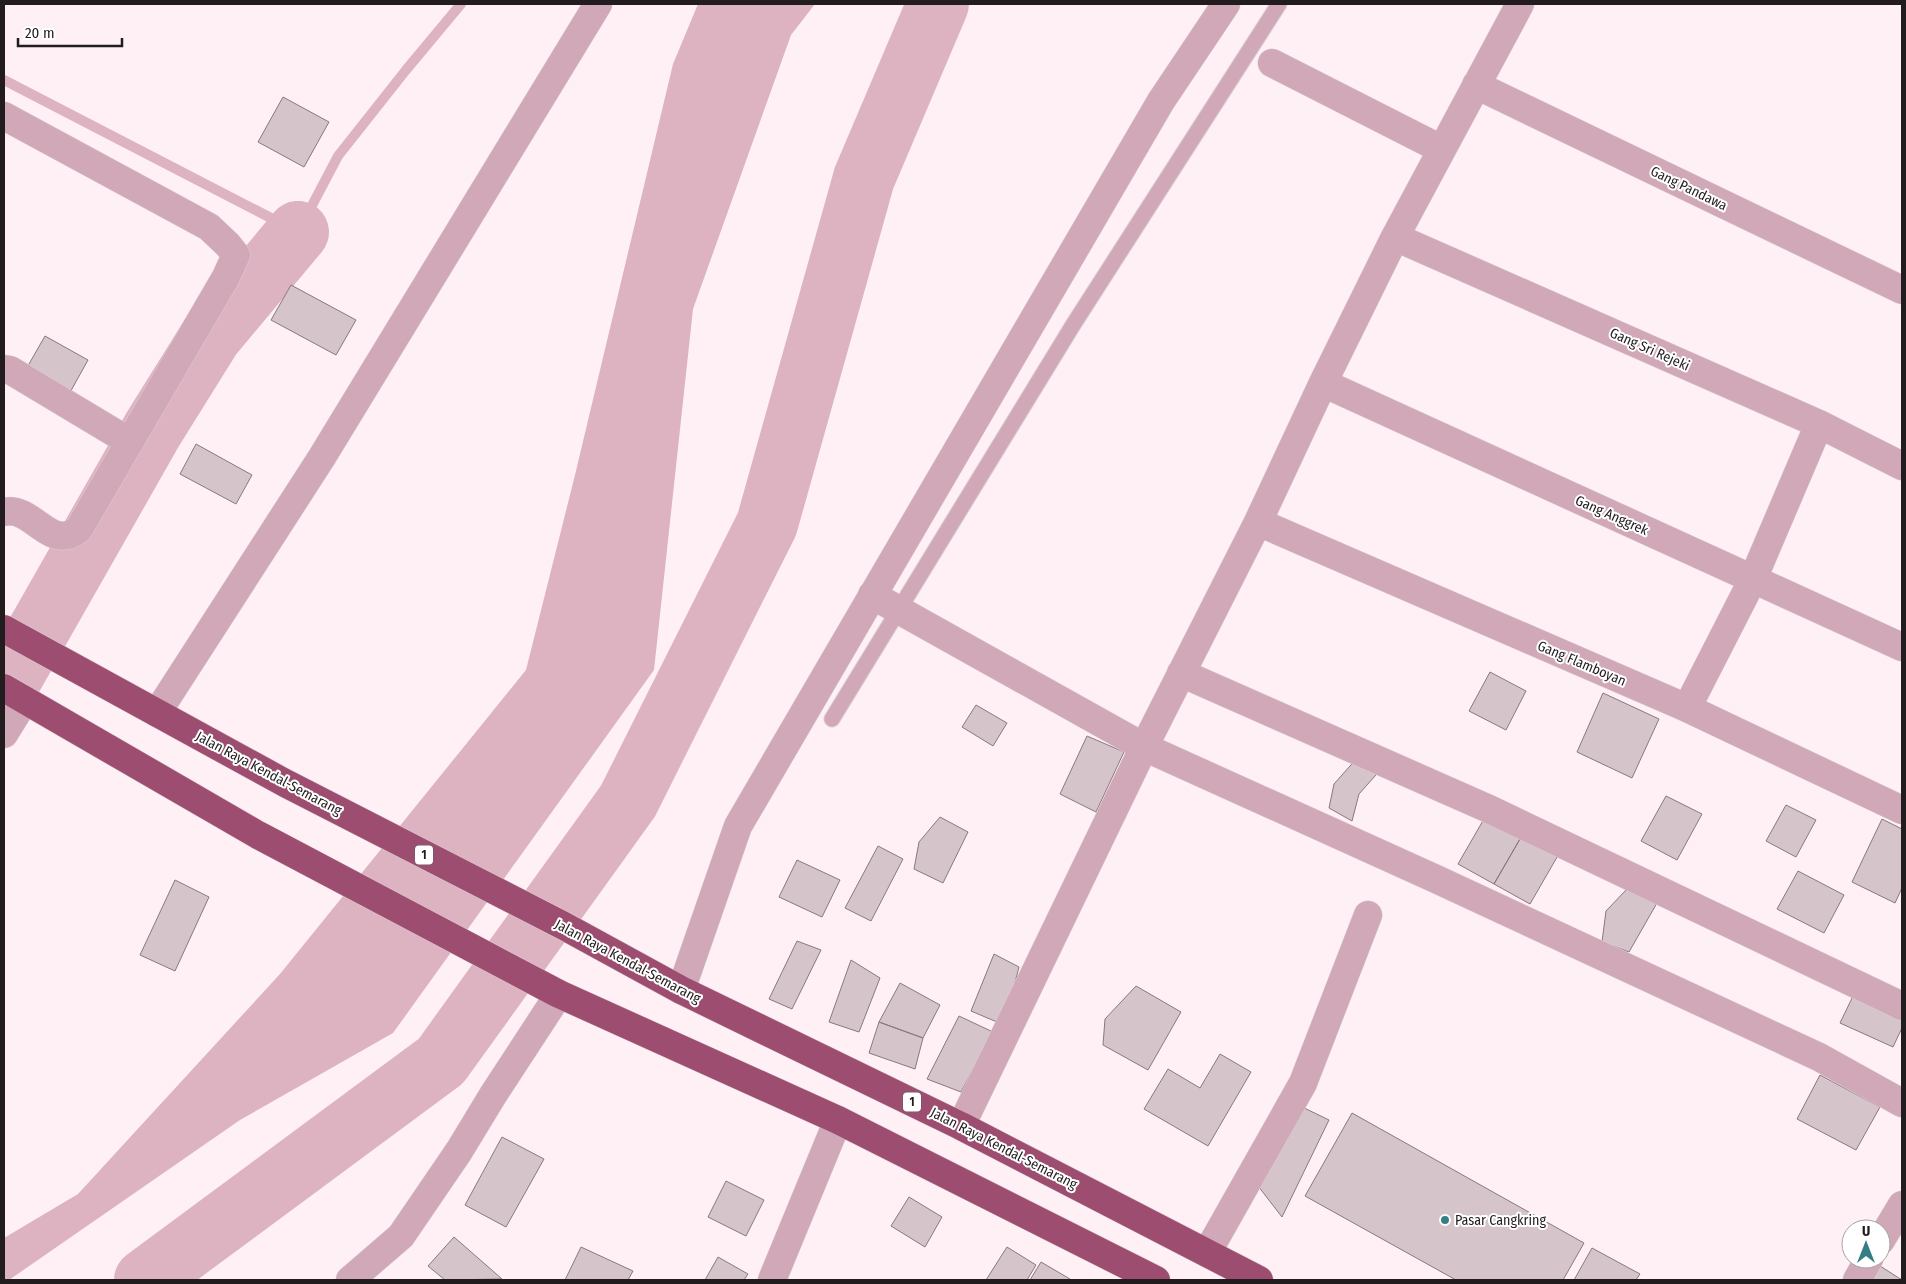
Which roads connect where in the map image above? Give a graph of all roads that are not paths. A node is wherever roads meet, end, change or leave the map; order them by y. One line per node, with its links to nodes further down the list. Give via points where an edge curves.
1 (598, 4): 26 (street, via 322,457)
2 (1226, 4): 19 (street, via 1161,101)
3 (1280, 4): 20 (lane, via 1073,325)
4 (1520, 4): 6 (street)
5 (1272, 63): 8 (street)
6 (1476, 85): 8 (street); 10 (street, Gang Pandawa)
7 (4, 116): 14 (street, via 209,227 236,256)
8 (1441, 149): 9 (street)
9 (1395, 236): 12 (street); 13 (street, Gang Sri Rejeki)
10 (1902, 290)
11 (4, 369): 14 (street)
12 (1323, 384): 17 (street); 18 (street, Gang Anggrek)
13 (1819, 424): 15 (street, Gang Sri Rejeki); 18 (street)
14 (130, 442): 16 (street, via 79,529 68,535 56,535 17,511)
15 (1902, 466)
16 (4, 512)
17 (1258, 522): 23 (street); 25 (street, Gang Flamboyan)
18 (1753, 579): 22 (street, Gang Anggrek); 25 (street)
19 (872, 595): 20 (street); 32 (street, via 738,826)
20 (899, 610): 27 (lane); 29 (street)
21 (12, 633): 26 (highway, Jalan Raya Kendal-Semarang / 1)
22 (1902, 647)
23 (1181, 673): 29 (street); 34 (street, via 1489,809)
24 (15, 695): 28 (street); 33 (highway, via 258,835)
25 (1687, 708): 30 (street, Gang Flamboyan)
26 (157, 713): 32 (highway, Jalan Raya Kendal-Semarang / 1, via 284,784 564,926)
27 (832, 719)
28 (4, 734)
29 (1144, 747): 35 (street, via 1819,1057); 37 (street)
30 (1902, 810)
31 (1368, 915): 40 (street, via 1302,1083)
32 (681, 990): 37 (highway, Jalan Raya Kendal-Semarang / 1)
33 (559, 994): 36 (highway); 42 (street, via 460,1151 401,1236)
34 (1902, 1006)
35 (1902, 1103)
36 (838, 1120): 43 (street); 44 (highway)
37 (961, 1126): 40 (highway, Jalan Raya Kendal-Semarang / 1)
38 (1902, 1205): 39 (street)
39 (1891, 1223)
40 (1207, 1253): 45 (highway, Jalan Raya Kendal-Semarang / 1)
41 (1863, 1269): 46 (street)
42 (350, 1280)
43 (772, 1280)
44 (1156, 1280)
45 (1259, 1280)
46 (1856, 1280)

